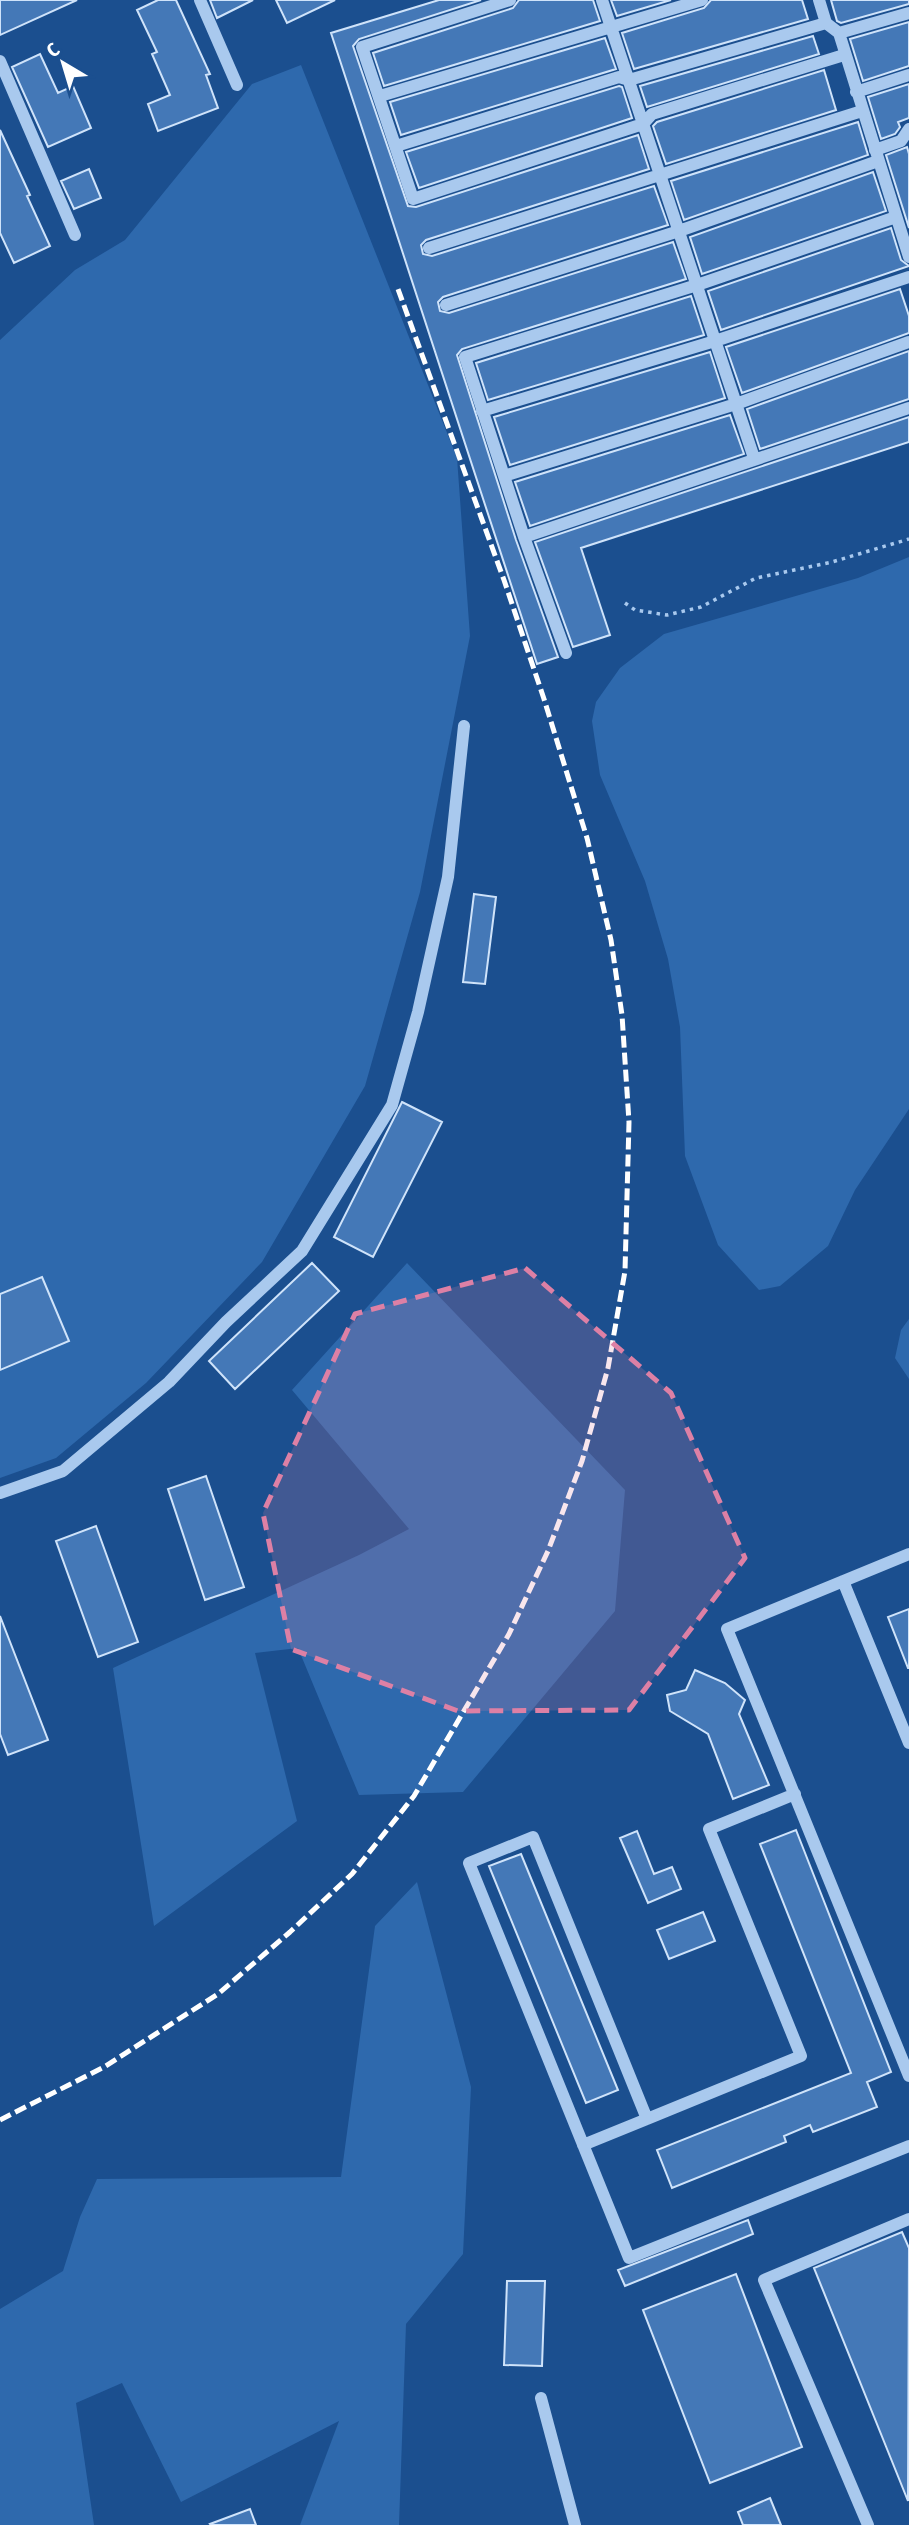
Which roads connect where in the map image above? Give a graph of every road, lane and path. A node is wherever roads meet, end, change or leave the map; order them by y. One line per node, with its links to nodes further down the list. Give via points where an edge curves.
1 (200, 0): 14 (street)
2 (510, 0): 16 (street, via 362,47)
3 (602, 0): 8 (street)
4 (702, 0): 8 (street)
5 (819, 0): 7 (street)
6 (909, 13): 9 (street)
7 (826, 23): 9 (street); 13 (street)
8 (611, 27): 13 (street); 16 (street)
9 (839, 33): 10 (street)
10 (844, 55): 15 (street); 18 (street, via 652,114)
11 (0, 61): 25 (street)
12 (909, 75): 15 (street)
13 (629, 80): 18 (street); 20 (street, via 619,77)
14 (237, 85)
15 (856, 92): 17 (street)
16 (380, 96): 20 (street)
17 (862, 111): 21 (street); 22 (street)
18 (643, 124): 20 (street, via 413,199); 22 (street)
19 (909, 129): 21 (street, via 901,141)
20 (396, 146)
21 (876, 155): 23 (street); 24 (street)
22 (660, 174): 24 (street); 26 (street)
23 (896, 217): 27 (street); 29 (street)
24 (679, 230): 29 (street); 30 (street)
25 (75, 235)
26 (429, 248)
27 (909, 257)
28 (909, 277): 31 (street)
29 (697, 285): 31 (street); 35 (street, via 466,356)
30 (446, 305)
31 (715, 341): 33 (street); 35 (street)
32 (909, 342): 33 (street)
33 (736, 404): 36 (street); 37 (street)
34 (909, 408): 36 (street)
35 (482, 411): 37 (street)
36 (754, 458): 38 (street)
37 (504, 476): 38 (street)
38 (524, 537): 41 (street)
39 (909, 539): 40 (path, via 756,578 701,607 667,615 635,610)
40 (625, 603)
41 (566, 653)
42 (464, 726): 43 (street, via 449,877 392,1105 302,1251 169,1382 63,1471)
43 (0, 1493)
44 (909, 1554): 45 (street)
45 (843, 1581): 46 (street); 47 (street, via 727,1629)
46 (909, 1743)
47 (794, 1794): 48 (street); 49 (street, via 709,1829 801,2056)
48 (909, 2076)
49 (648, 2119): 50 (street); 50 (street, via 533,1837 468,1863)
50 (583, 2145): 51 (street, via 629,2258)
51 (909, 2146)
52 (909, 2218): 55 (street, via 764,2280)
53 (541, 2398): 54 (street)
54 (575, 2525)
55 (868, 2525)

